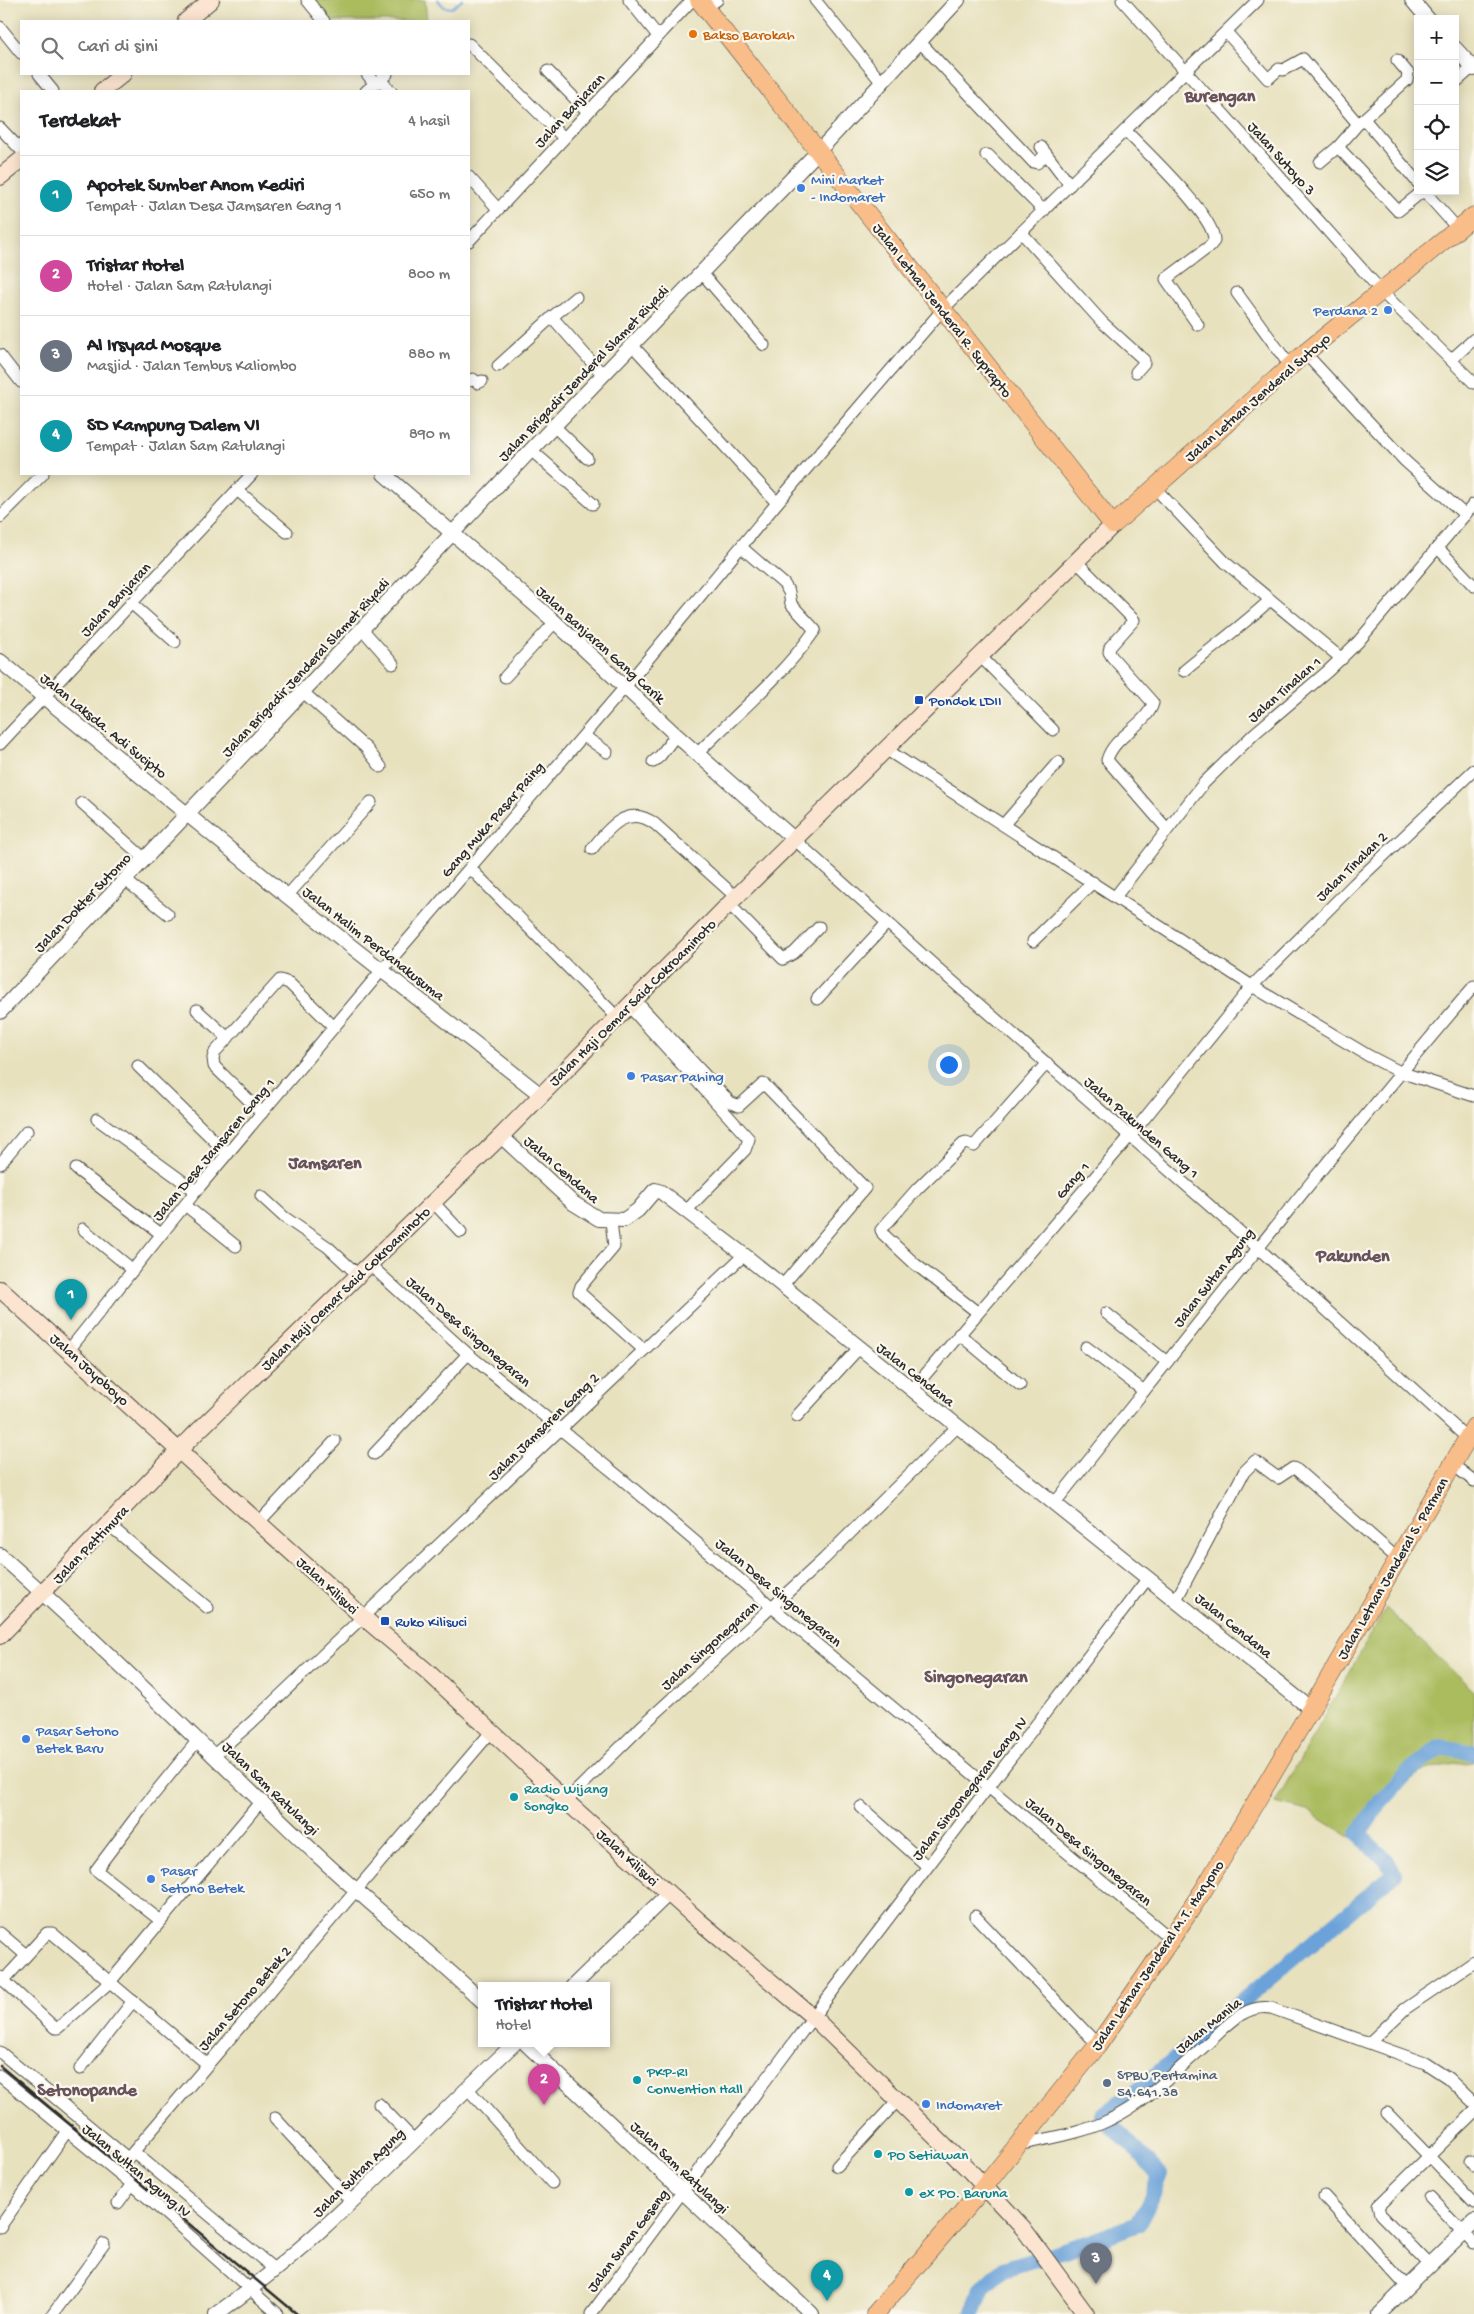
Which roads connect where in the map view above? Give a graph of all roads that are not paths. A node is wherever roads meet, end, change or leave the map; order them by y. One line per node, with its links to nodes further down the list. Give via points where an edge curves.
1 (212, 0): 11 (main road)
2 (306, 0): 12 (street)
3 (629, 0): 15 (street)
4 (815, 0): 28 (street)
5 (958, 0): 16 (street, Jalan Brigadir Jenderal Slamet Riyadi)
6 (1122, 0): 23 (street, Jalan Sutoyo 3)
7 (1258, 0): 14 (street, Gang Muka Pasar Paing)
8 (1412, 0): 10 (street)
9 (703, 2): 15 (street, Jalan Banjaran); 39 (main road, Jalan Letnan Jenderal R. Suprapto)
10 (1425, 15)
11 (187, 20)
12 (323, 20)
13 (0, 28): 18 (street)
14 (1226, 32): 23 (street, Gang Muka Pasar Paing); 33 (street, via 1268,79 1279,69 1303,59)
15 (658, 36): 32 (street, Jalan Banjaran)
16 (920, 42): 28 (street, Jalan Brigadir Jenderal Slamet Riyadi); 46 (street, via 1035,163 1043,151)
17 (470, 45): 36 (street)
18 (20, 52)
19 (1459, 52): 21 (street)
20 (1397, 60): 33 (street, via 1409,77)
21 (1473, 68): 26 (street)
22 (548, 71): 32 (street)
23 (1185, 71): 35 (street, Gang Muka Pasar Paing); 56 (street, Jalan Sutoyo 3)
24 (40, 75): 29 (street)
25 (122, 75): 30 (main road)
26 (1459, 80)
27 (377, 82): 31 (street)
28 (882, 83): 39 (street, Jalan Brigadir Jenderal Slamet Riyadi)
29 (52, 90)
30 (103, 90)
31 (389, 90)
32 (587, 111): 36 (street, Jalan Banjaran)
33 (1361, 122): 37 (street); 45 (street)
34 (0, 128): 38 (street)
35 (1126, 131): 46 (street, Gang Muka Pasar Paing); 61 (street, via 1192,200 1213,231 1214,241 1210,246 1166,279)
36 (563, 137): 49 (street, Jalan Banjaran)
37 (1338, 147): 42 (street); 47 (street, via 1398,211)
38 (20, 149)
39 (818, 152): 55 (street, Jalan Brigadir Jenderal Slamet Riyadi); 59 (main road, Jalan Letnan Jenderal R. Suprapto)
40 (986, 155): 50 (street)
41 (20, 161): 43 (main road)
42 (1320, 162)
43 (0, 177)
44 (470, 178): 49 (street)
45 (1414, 179)
46 (1070, 185): 50 (street, Gang Muka Pasar Paing)
47 (1419, 195)
48 (1428, 195): 52 (street)
49 (498, 209): 54 (street, Jalan Banjaran)
50 (1044, 211): 53 (street, Gang Muka Pasar Paing)
51 (1474, 216): 52 (main road, Jalan Letnan Jenderal Sutoyo)
52 (1458, 229): 56 (main road, Jalan Letnan Jenderal Sutoyo)
53 (1021, 232): 59 (street, Gang Muka Pasar Paing); 70 (street, via 1102,322 1144,360)
54 (470, 240)
55 (702, 272): 63 (street, Jalan Brigadir Jenderal Slamet Riyadi); 64 (street)
56 (1381, 291): 65 (main road, Jalan Letnan Jenderal Sutoyo); 67 (street, Jalan Sutoyo 3)
57 (1237, 293): 69 (street)
58 (576, 297): 60 (street)
59 (943, 309): 84 (street, Gang Muka Pasar Paing); 89 (main road, Jalan Letnan Jenderal R. Suprapto)
60 (552, 317): 68 (street); 71 (street)
61 (1198, 325)
62 (1474, 339): 67 (street)
63 (632, 345): 71 (street, Jalan Brigadir Jenderal Slamet Riyadi); 84 (street)
64 (764, 345)
65 (1305, 353): 69 (main road, Jalan Letnan Jenderal Sutoyo); 87 (street, via 1406,461)
66 (0, 355): 73 (street)
67 (1451, 360): 75 (street, Jalan Sutoyo 3)
68 (498, 366)
69 (1290, 366): 82 (main road, Jalan Letnan Jenderal Sutoyo)
70 (1136, 372)
71 (604, 375): 76 (street, Jalan Brigadir Jenderal Slamet Riyadi)
72 (470, 380): 74 (street)
73 (20, 381)
74 (482, 381)
75 (1474, 383)
76 (554, 426): 77 (street, Jalan Brigadir Jenderal Slamet Riyadi); 78 (street)
77 (532, 450): 85 (street); 91 (street, Jalan Brigadir Jenderal Slamet Riyadi)
78 (587, 458)
79 (42, 475): 88 (street)
80 (250, 475): 83 (street, Jalan Banjaran)
81 (385, 475): 91 (street, Jalan Banjaran Gang Carik)
82 (1154, 487): 89 (main road, Jalan Letnan Jenderal Sutoyo); 96 (street, via 1226,563)
83 (237, 490): 90 (street); 97 (street, Jalan Banjaran)
84 (777, 503): 92 (street, Gang Muka Pasar Paing)
85 (593, 504)
86 (1474, 504): 87 (street, Jalan Tinalan 1)
87 (1465, 515): 93 (street, Jalan Tinalan 1)
88 (0, 516)
89 (1113, 525): 94 (main road, Jalan Haji Oemar Said Cokroaminoto)
90 (287, 532)
91 (452, 535): 98 (street, Jalan Banjaran Gang Carik); 99 (street, Jalan Brigadir Jenderal Slamet Riyadi)
92 (741, 547): 107 (street, Gang Muka Pasar Paing); 116 (street, via 784,584 790,604 815,630 773,682)
93 (1438, 548): 95 (street); 102 (street, Jalan Tinalan 1)
94 (1080, 557): 101 (main road, Jalan Haji Oemar Said Cokroaminoto); 125 (street, via 1134,620 1109,652 1153,703 1148,713 1116,742 1107,760)
95 (1474, 586)
96 (1270, 600): 102 (street); 105 (street)
97 (131, 603): 100 (street); 109 (street, Jalan Banjaran)
98 (555, 622): 106 (street); 107 (street, Jalan Banjaran Gang Carik)
99 (363, 630): 104 (street); 108 (street, Jalan Brigadir Jenderal Slamet Riyadi)
100 (175, 642)
101 (980, 656): 110 (street); 114 (main road, Jalan Haji Oemar Said Cokroaminoto)
102 (1342, 659): 125 (street, Jalan Tinalan 1, via 1229,758)
103 (0, 661): 109 (street, Jalan Laksda. Adi Sucipto)
104 (393, 664)
105 (1184, 671)
106 (505, 677)
107 (625, 687): 111 (street, Jalan Banjaran Gang Carik); 112 (street, Gang Muka Pasar Paing)
108 (303, 692): 119 (street, via 366,748); 123 (street, Jalan Brigadir Jenderal Slamet Riyadi)
109 (44, 698): 113 (street, Jalan Banjaran); 123 (street, Jalan Laksda. Adi Sucipto)
110 (1053, 730)
111 (676, 735): 116 (street, Jalan Banjaran Gang Carik); 117 (street)
112 (584, 736): 115 (street); 129 (street, Gang Muka Pasar Paing)
113 (0, 744)
114 (887, 750): 124 (street); 126 (main road, Jalan Haji Oemar Said Cokroaminoto)
115 (607, 752)
116 (697, 754): 126 (street, Jalan Banjaran Gang Carik)
117 (653, 762)
118 (1058, 762): 124 (street)
119 (381, 767)
120 (1474, 770): 140 (street, Jalan Tinalan 2)
121 (371, 802): 132 (street)
122 (82, 803): 128 (street)
123 (188, 814): 128 (street, Jalan Dokter Sutomo); 132 (street, Jalan Halim Perdanakusuma)
124 (1004, 824): 131 (street)
125 (1167, 829): 133 (street, Jalan Tinalan 1)
126 (795, 840): 134 (main road, Jalan Haji Oemar Said Cokroaminoto); 136 (street, Jalan Pakunden Gang 1)
127 (592, 849): 134 (street, via 615,824 630,817 643,816 655,824)
128 (145, 859): 130 (street, Jalan Dokter Sutomo)
129 (470, 868): 139 (street, Gang Muka Pasar Paing); 143 (street)
130 (125, 880): 135 (street); 145 (street, Jalan Dokter Sutomo)
131 (1093, 882): 133 (street); 138 (street)
132 (286, 896): 139 (street, Jalan Halim Perdanakusuma)
133 (1115, 896): 140 (street)
134 (732, 901): 137 (street, via 784,959); 143 (main road, Jalan Haji Oemar Said Cokroaminoto)
135 (168, 914)
136 (887, 923): 142 (street); 148 (street, Jalan Pakunden Gang 1)
137 (819, 927)
138 (1033, 940)
139 (382, 970): 146 (street, Jalan Desa Jamsaren Gang 1); 151 (street, Jalan Halim Perdanakusuma)
140 (1252, 986): 150 (street); 156 (street, Gang 1)
141 (1474, 986): 150 (street, Jalan Sultan Agung)
142 (816, 999)
143 (626, 1007): 151 (main road, Jalan Haji Oemar Said Cokroaminoto); 165 (street, via 749,1139 745,1150); 175 (street, via 730,1102 740,1106 758,1087 765,1085 865,1188)
144 (197, 1010): 147 (street)
145 (0, 1012)
146 (334, 1027): 147 (street, via 283,980 277,982); 153 (street, Jalan Desa Jamsaren Gang 1)
147 (228, 1038): 153 (street, via 215,1052 214,1066)
148 (1047, 1064): 156 (street, Jalan Pakunden Gang 1); 177 (street, via 975,1146 963,1144 881,1230 915,1264)
149 (138, 1066): 158 (street)
150 (1400, 1072): 152 (street); 171 (street, Jalan Sultan Agung)
151 (541, 1095): 157 (main road, Jalan Haji Oemar Said Cokroaminoto)
152 (1474, 1096)
153 (262, 1113): 158 (street, Jalan Desa Jamsaren Gang 1)
154 (97, 1119): 161 (street)
155 (28, 1131): 159 (street)
156 (1131, 1135): 171 (street, Jalan Pakunden Gang 1); 177 (street, Gang 1)
157 (501, 1136): 163 (main road, Jalan Haji Oemar Said Cokroaminoto); 166 (street, Jalan Cendana, via 580,1209)
158 (228, 1154): 161 (street, Jalan Desa Jamsaren Gang 1)
159 (0, 1164)
160 (76, 1169): 169 (street)
161 (196, 1191): 164 (street, Jalan Desa Jamsaren Gang 1)
162 (261, 1196): 173 (street, Jalan Desa Singonegaran, via 284,1217)
163 (433, 1202): 168 (street); 173 (main road, Jalan Haji Oemar Said Cokroaminoto)
164 (185, 1205): 169 (street, Jalan Desa Jamsaren Gang 1); 170 (street)
165 (686, 1211): 166 (street, Jalan Cendana, via 655,1190 630,1216); 172 (street, Jalan Cendana)
166 (611, 1221): 183 (street, via 614,1247 579,1292)
167 (82, 1229): 174 (street)
168 (462, 1232)
169 (161, 1234): 174 (street, Jalan Desa Jamsaren Gang 1)
170 (236, 1246)
171 (1257, 1247): 185 (street, Jalan Sultan Agung); 192 (street, Jalan Pakunden Gang 1)
172 (744, 1256): 175 (street, Jalan Cendana); 183 (street, Jalan Jamsaren Gang 2)
173 (363, 1269): 184 (street, Jalan Desa Singonegaran); 194 (main road, Jalan Haji Oemar Said Cokroaminoto)
174 (133, 1270): 182 (street, Jalan Desa Jamsaren Gang 1)
175 (782, 1286): 181 (street, Jalan Cendana)
176 (0, 1289): 182 (main road, Jalan Joyoboyo)
177 (978, 1312): 179 (street, Gang 1)
178 (1106, 1313): 185 (street)
179 (959, 1334): 186 (street); 187 (street, Gang 1)
180 (1086, 1347): 188 (street)
181 (858, 1349): 187 (street, Jalan Cendana); 189 (street)
182 (70, 1350): 194 (main road, Jalan Joyoboyo)
183 (644, 1350): 191 (street, Jalan Jamsaren Gang 2)
184 (468, 1354): 191 (street, Jalan Desa Singonegaran); 195 (street)
185 (1167, 1362): 188 (street, Jalan Sultan Agung)
186 (1020, 1385)
187 (912, 1390): 190 (street, Jalan Cendana)
188 (1144, 1391): 198 (street, Jalan Sultan Agung)
189 (797, 1416)
190 (957, 1427): 198 (street, Jalan Cendana); 206 (street, Jalan Singonegaran)
191 (562, 1430): 206 (street, Jalan Desa Singonegaran); 208 (street, Jalan Jamsaren Gang 2)
192 (1471, 1432): 196 (main road, Jalan Letnan Jenderal S. Parman)
193 (335, 1441): 199 (street)
194 (179, 1451): 199 (main road, Jalan Kilisuci); 200 (main road, Jalan Pattimura)
195 (374, 1454)
196 (1452, 1464): 197 (street); 202 (main road, Jalan Letnan Jenderal S. Parman)
197 (1474, 1481)
198 (1054, 1504): 203 (street, Jalan Cendana)
199 (259, 1522): 208 (main road, Jalan Kilisuci)
200 (108, 1524): 204 (main road, Jalan Pattimura); 207 (street)
201 (0, 1555): 204 (street, Jalan Sam Ratulangi)
202 (1398, 1559): 205 (street, via 1297,1470 1293,1468 1278,1478 1255,1461 1244,1472); 210 (main road, Jalan Letnan Jenderal S. Parman)
203 (1148, 1578): 205 (street, Jalan Cendana); 214 (street, Jalan Singonegaran Gang IV)
204 (42, 1593): 209 (main road, Jalan Pattimura); 212 (street, Jalan Sam Ratulangi)
205 (1176, 1600): 210 (street, Jalan Cendana)
206 (772, 1607): 214 (street, Jalan Desa Singonegaran); 216 (street, Jalan Singonegaran, via 650,1718)
207 (208, 1608)
208 (363, 1617): 211 (main road, Jalan Kilisuci); 213 (street, Jalan Jamsaren Gang 2)
209 (0, 1636)
210 (1311, 1709): 224 (main road, Jalan Letnan Jenderal M.T. Haryono)
211 (492, 1732): 216 (main road, Jalan Kilisuci); 219 (street, Jalan Setono Betek 2)
212 (198, 1740): 213 (street, Jalan Sam Ratulangi); 222 (street, via 96,1870)
213 (214, 1754): 215 (street, Jalan Sam Ratulangi)
214 (989, 1787): 218 (street, Jalan Singonegaran Gang IV); 224 (street, Jalan Desa Singonegaran)
215 (261, 1801): 219 (street, Jalan Sam Ratulangi); 222 (street)
216 (566, 1801): 220 (main road, Jalan Kilisuci)
217 (861, 1807): 218 (street)
218 (928, 1866): 232 (street, Jalan Singonegaran Gang IV)
219 (356, 1891): 230 (street, Jalan Sam Ratulangi); 238 (street, Jalan Setono Betek 2)
220 (669, 1893): 229 (street); 232 (main road, Jalan Kilisuci)
221 (975, 1916): 234 (street)
222 (161, 1921): 228 (street)
223 (0, 1933): 225 (street)
224 (1171, 1939): 234 (main road, Jalan Letnan Jenderal M.T. Haryono)
225 (26, 1955): 227 (street); 228 (street, via 47,1933 52,1933)
226 (1471, 1969): 233 (street, via 1405,2009)
227 (2, 1979): 228 (street, via 57,2028)
228 (110, 1982): 231 (street)
229 (577, 1982)
230 (478, 1997)
231 (134, 2001): 238 (street); 239 (street)
232 (813, 2016): 242 (main road, Jalan Kilisuci); 257 (street, Jalan Sunan Geseng)
233 (1370, 2042): 243 (street, Jalan Manila, via 1432,2067); 250 (street, Jalan Manila, via 1271,2008 1254,2008 1235,2018 1146,2096 1108,2121)
234 (1098, 2045): 250 (main road, Jalan Letnan Jenderal M.T. Haryono)
235 (511, 2047): 241 (street, Jalan Sultan Agung)
236 (529, 2047): 257 (street, Jalan Sam Ratulangi)
237 (0, 2052): 251 (street, via 125,2156 130,2157)
238 (207, 2064): 251 (street, Jalan Setono Betek 2)
239 (80, 2069)
240 (0, 2076): 248 (street, Jalan Sultan Agung IV)
241 (467, 2088): 249 (street, Jalan Sultan Agung); 254 (street)
242 (897, 2101): 253 (street); 256 (main road, Jalan Kilisuci)
243 (1474, 2103)
244 (379, 2104): 249 (street)
245 (1474, 2112): 252 (street)
246 (1388, 2114): 252 (street)
247 (275, 2118): 260 (street)
248 (67, 2131): 255 (street, Jalan Sultan Agung IV); 264 (street)
249 (414, 2140): 260 (street, Jalan Sultan Agung)
250 (1018, 2145): 256 (main road, Jalan Letnan Jenderal M.T. Haryono)
251 (134, 2152): 269 (street)
252 (1429, 2156): 262 (street); 268 (street, via 1378,2209)
253 (837, 2166)
254 (552, 2183)
255 (132, 2184): 261 (street); 271 (street, Jalan Sultan Agung IV)
256 (984, 2187): 272 (main road, Jalan Kilisuci, via 1040,2250); 278 (main road, Jalan Letnan Jenderal M.T. Haryono)
257 (682, 2192): 276 (street, Jalan Sunan Geseng); 277 (street, Jalan Sam Ratulangi)
258 (1324, 2196): 270 (street)
259 (1430, 2198): 265 (street)
260 (352, 2202): 269 (street, Jalan Sultan Agung)
261 (118, 2203)
262 (1474, 2203)
263 (1474, 2222): 265 (street)
264 (0, 2227)
265 (1464, 2232): 266 (street); 268 (street)
266 (1474, 2243)
267 (104, 2244): 273 (street)
268 (1430, 2265): 270 (street)
269 (271, 2272): 271 (street, Jalan Sultan Agung)
270 (1407, 2287): 279 (street)
271 (251, 2289): 274 (street, Jalan Sultan Agung); 275 (street, Jalan Sultan Agung IV)
272 (1079, 2311)
273 (53, 2314)
274 (216, 2314)
275 (278, 2314)
276 (591, 2314)
277 (812, 2314)
278 (875, 2314)
279 (1379, 2314)

